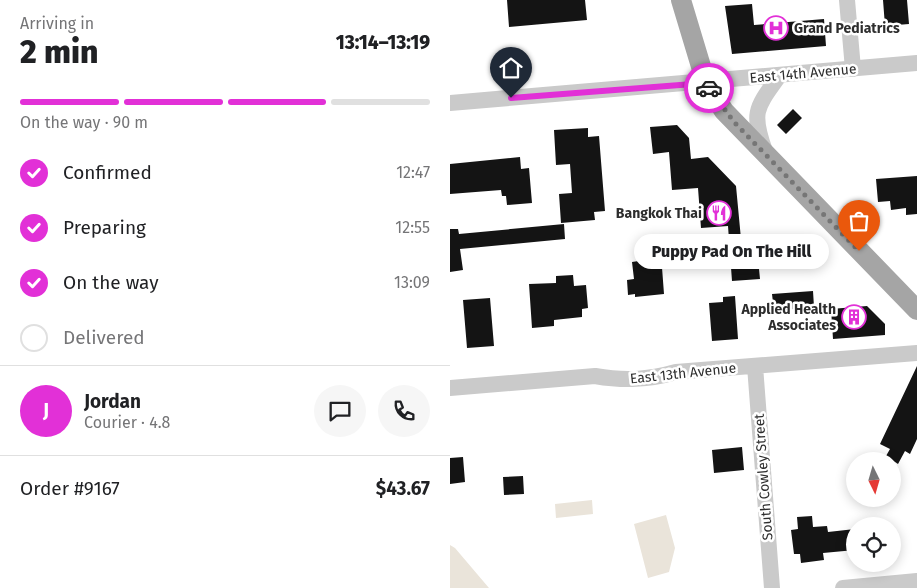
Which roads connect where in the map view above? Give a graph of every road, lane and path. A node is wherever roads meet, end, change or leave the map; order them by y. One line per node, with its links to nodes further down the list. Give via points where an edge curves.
1 (681, 0): 6 (main road)
2 (847, 0): 4 (street)
3 (917, 63): 4 (street, East 14th Avenue)
4 (853, 69): 5 (street, East 14th Avenue)
5 (779, 76): 6 (street, East 14th Avenue); 8 (street, via 756,114 756,128)
6 (706, 83): 7 (street, East 14th Avenue); 8 (main road, via 724,111)
7 (450, 103)
8 (766, 156): 9 (main road)
9 (917, 310)
10 (917, 352): 11 (street, East 13th Avenue)
11 (755, 366): 12 (street, East 13th Avenue, via 676,372 651,379 619,380 596,376); 14 (street, South Cowley Street)
12 (450, 388)
13 (917, 581): 15 (street)
14 (772, 588)
15 (843, 588)

